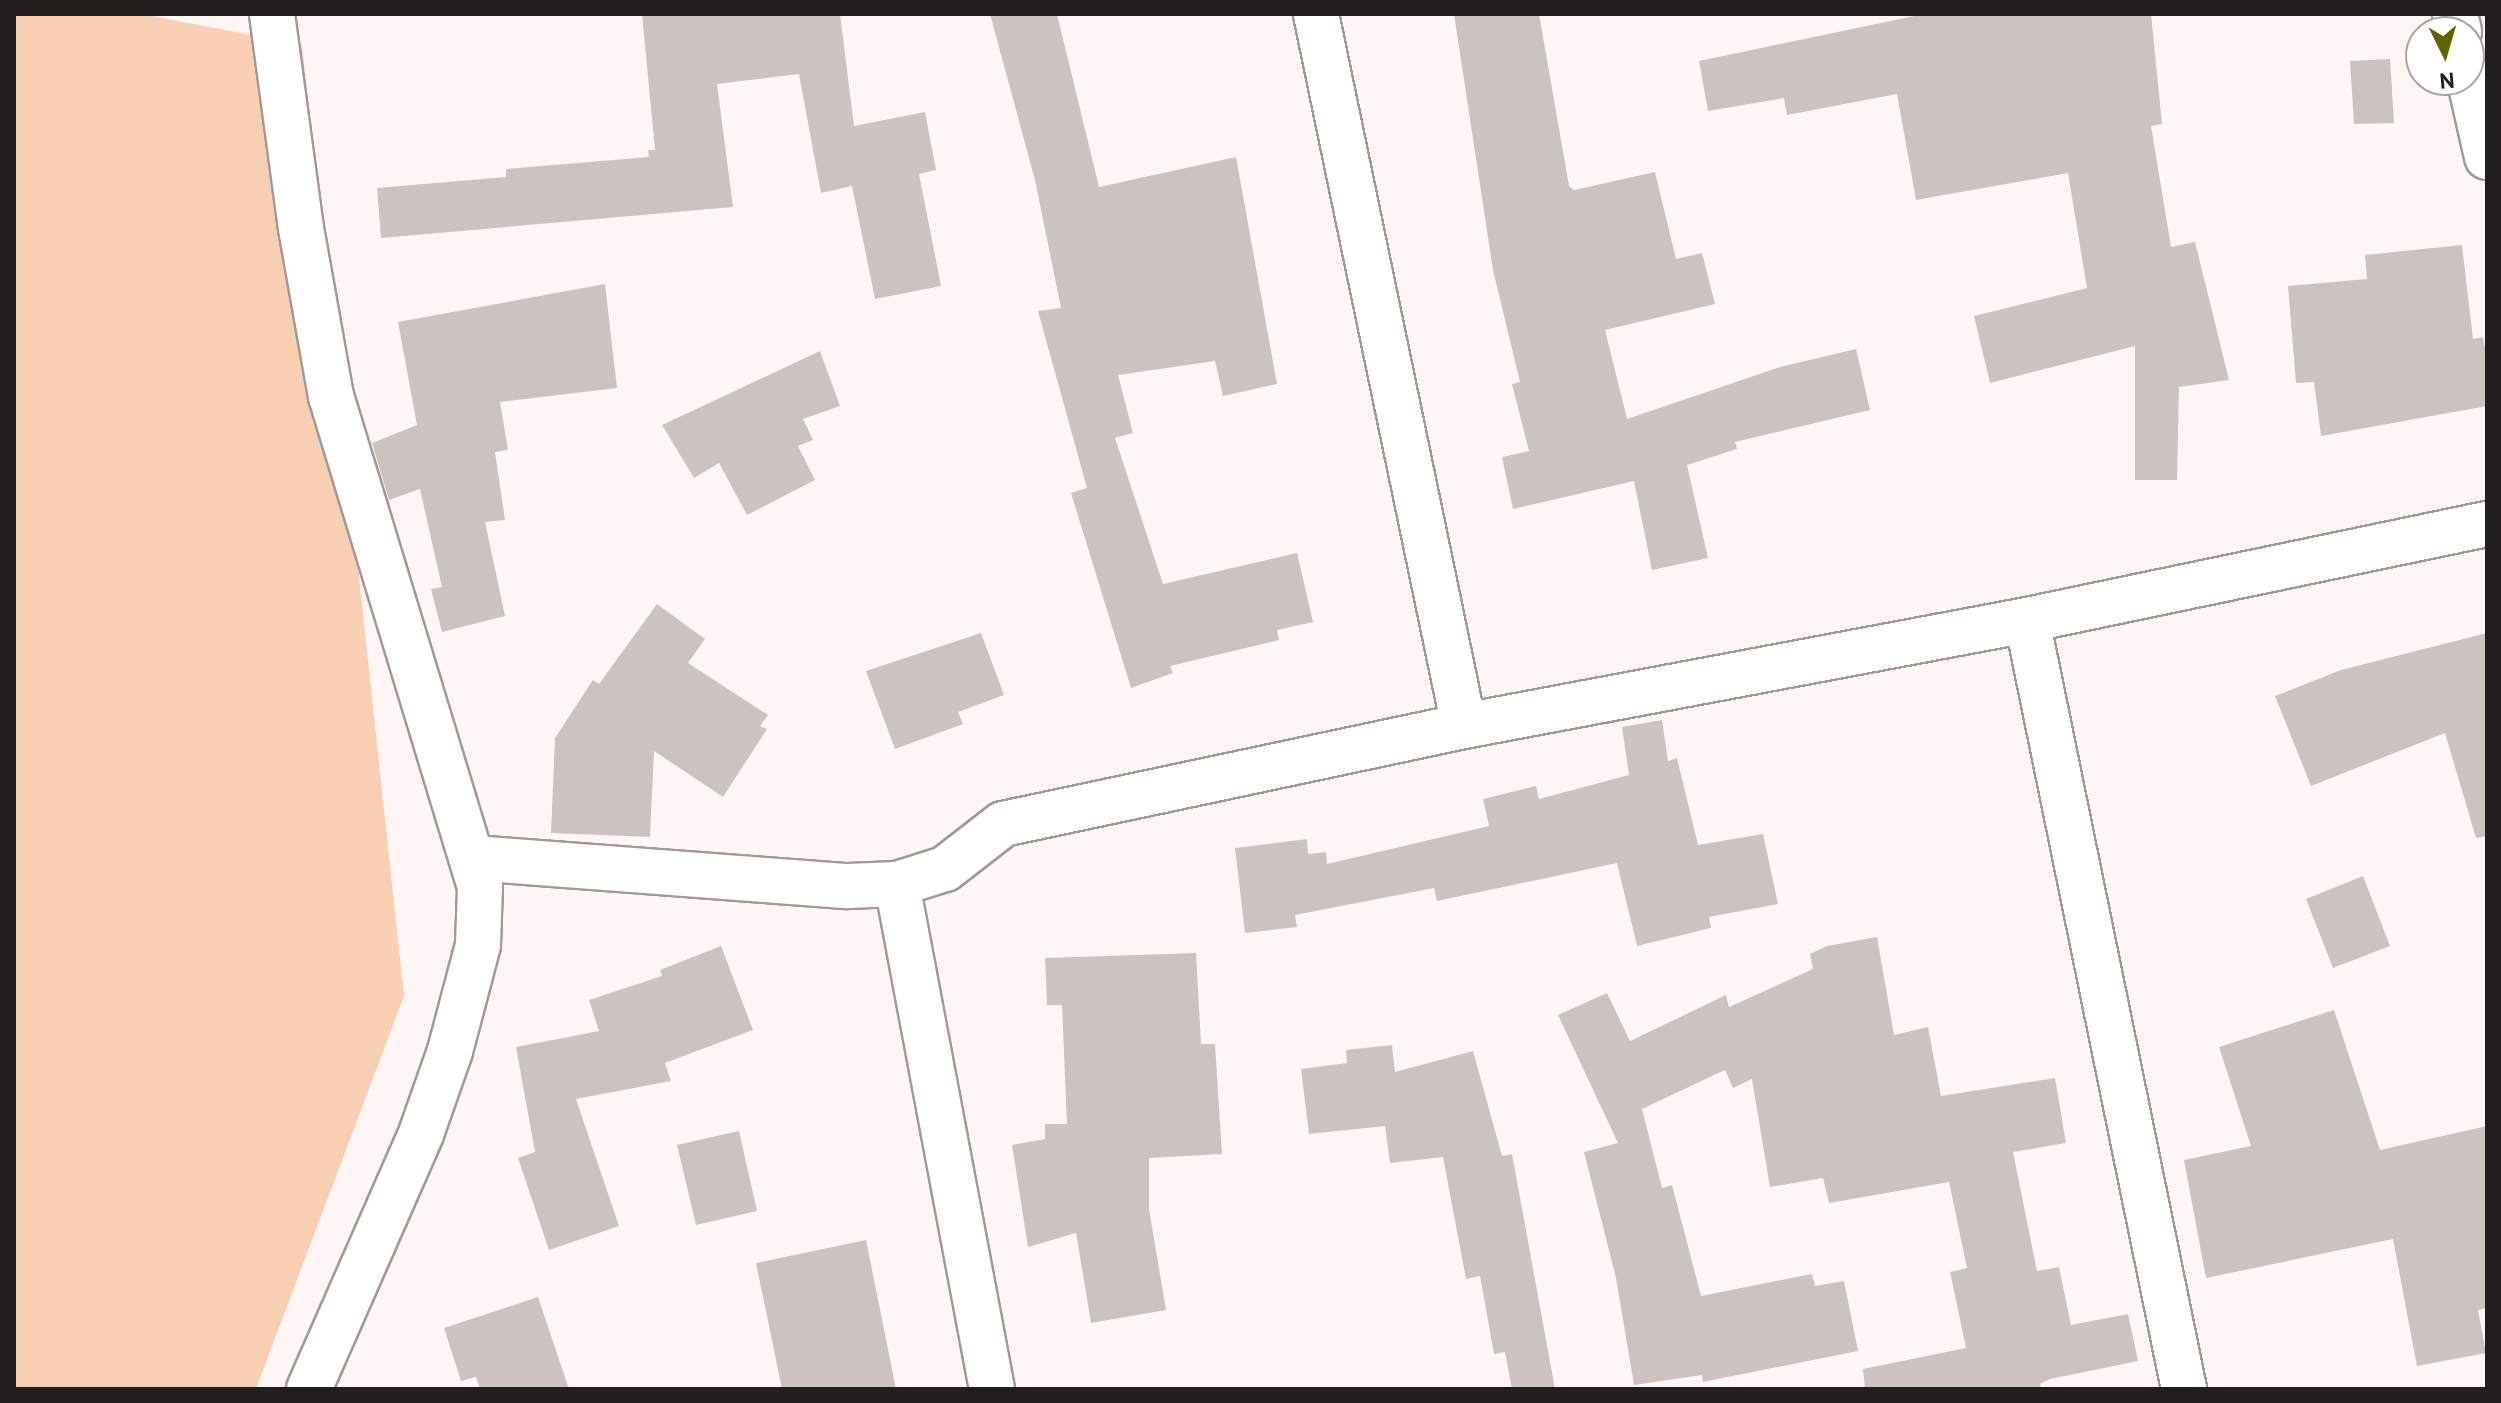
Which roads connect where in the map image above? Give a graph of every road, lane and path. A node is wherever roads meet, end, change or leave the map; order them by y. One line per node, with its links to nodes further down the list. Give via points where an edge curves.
1 (272, 14): 8 (street, via 301,228 331,396)
2 (1316, 14): 7 (street)
3 (2473, 96): 4 (street)
4 (2487, 157)
5 (2487, 524): 6 (street)
6 (2027, 620): 7 (street); 12 (street)
7 (1464, 726): 9 (street, via 1003,824 945,869)
8 (473, 858): 9 (street, via 848,886); 10 (street, via 480,887 478,945 450,1051 421,1134)
9 (897, 884): 11 (street)
10 (309, 1389)
11 (992, 1389)
12 (2184, 1389)

